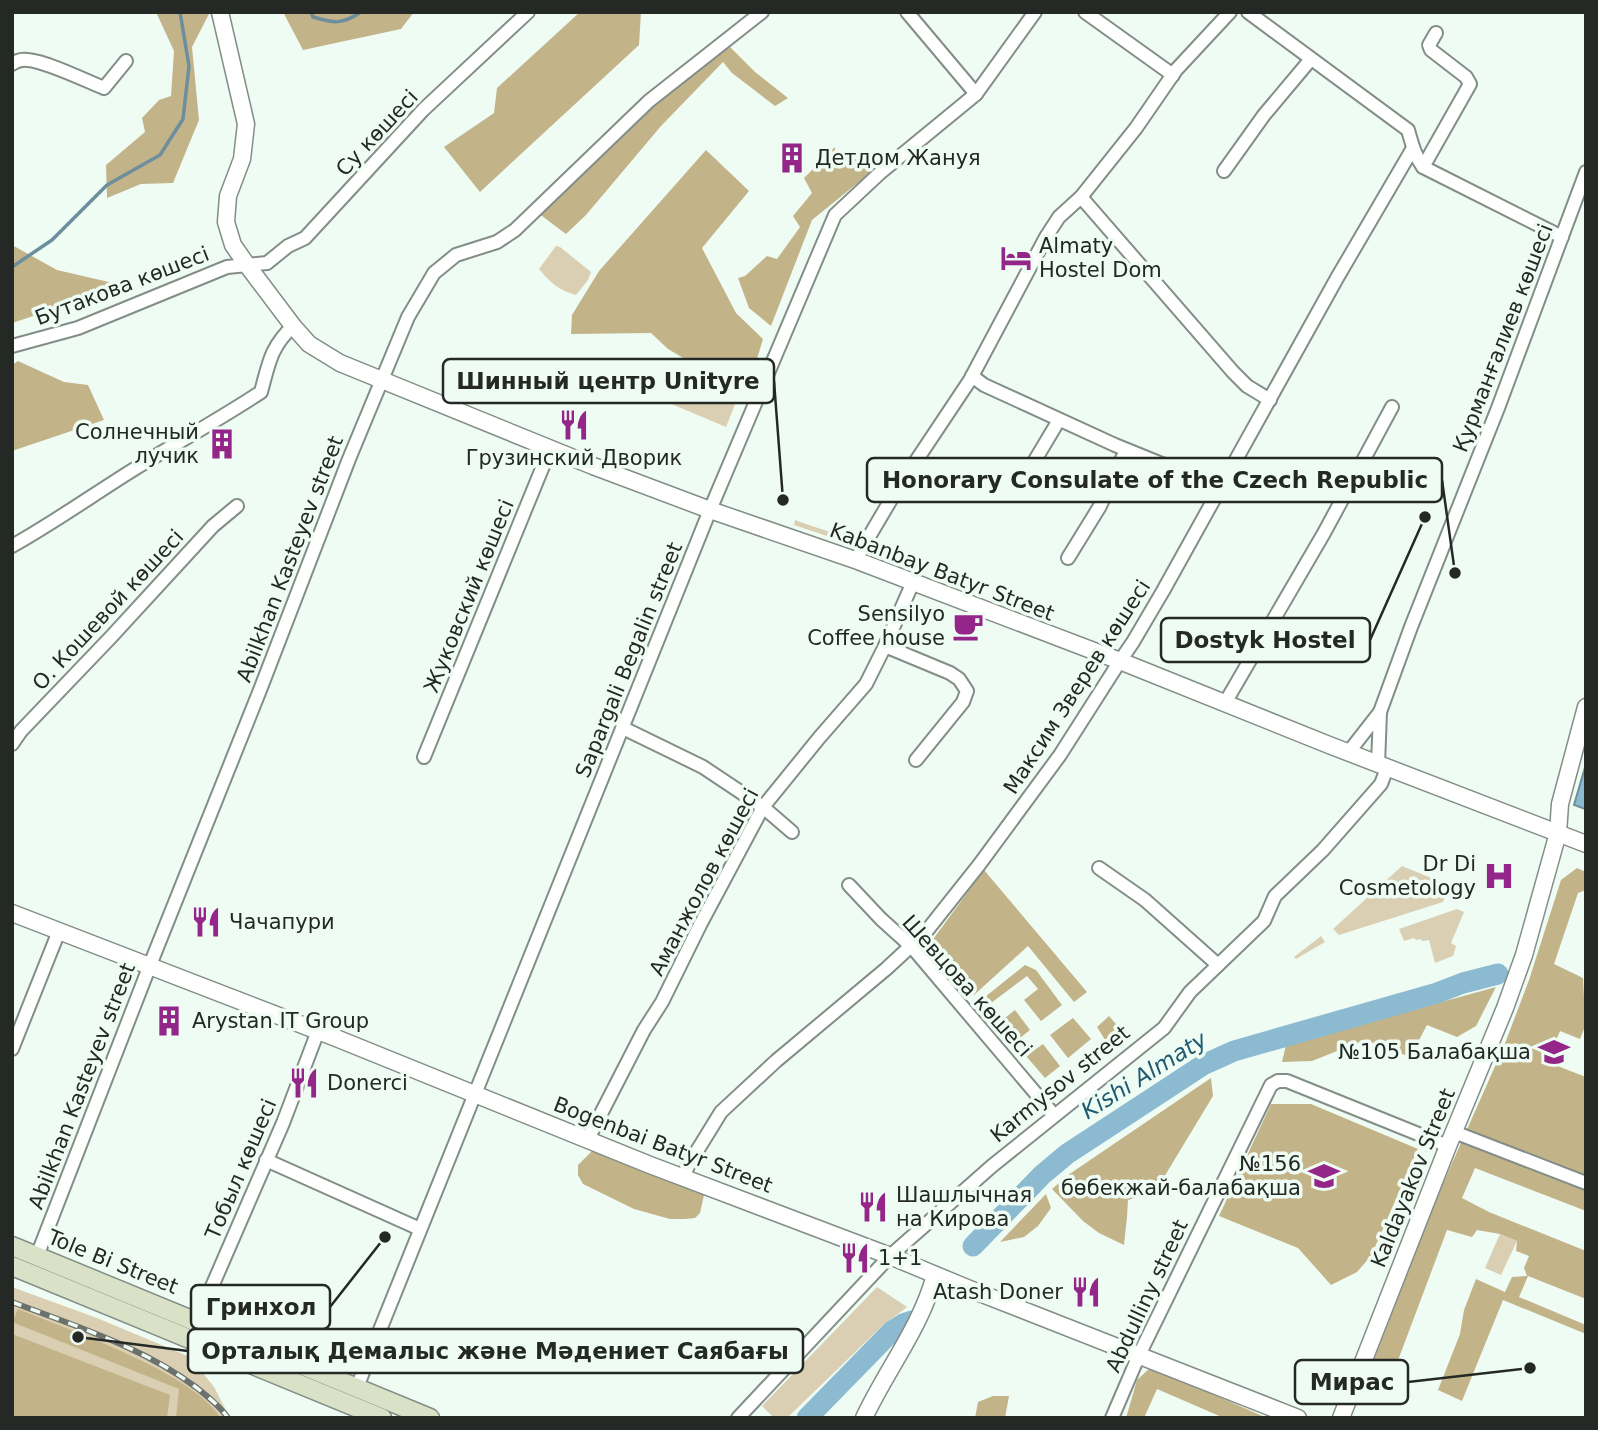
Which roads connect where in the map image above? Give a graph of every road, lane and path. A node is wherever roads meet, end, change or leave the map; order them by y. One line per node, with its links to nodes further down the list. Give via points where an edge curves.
1 (220, 12): 21 (street, Kabanbay Batyr Street, via 246,124 226,222)
2 (528, 12): 21 (street, Су көшесі, via 423,110 305,238 267,263)
3 (762, 12): 25 (street, Abilkhan Kasteyev street, via 649,101 515,230 497,242 456,255 434,273 408,317)
4 (907, 12): 14 (street)
5 (1035, 12): 14 (street, Sapargali Begalin street)
6 (1085, 12): 13 (street)
7 (1230, 12): 13 (street)
8 (1248, 12): 10 (street)
9 (1436, 33): 16 (street, via 1431,50 1469,84)
10 (1311, 59): 15 (street, via 1408,130); 17 (street)
11 (126, 61): 12 (street, via 104,88 42,63 17,60)
12 (12, 64)
13 (1173, 75): 19 (street)
14 (976, 94): 34 (street, Sapargali Begalin street, via 835,215)
15 (1413, 148): 16 (street); 26 (street, Максим Зверев көшесі)
16 (1423, 167): 20 (street)
17 (1224, 171)
18 (1586, 172): 20 (street, Қурманғалиев көшесі)
19 (1081, 197): 24 (street, via 1046,237); 26 (street, via 1233,372)
20 (1562, 237): 43 (street, Қурманғалиев көшесі)
21 (247, 265): 22 (street, Kabanbay Batyr Street); 23 (street, Бутакова көшесі, via 227,267 78,328)
22 (293, 326): 25 (street, Kabanbay Batyr Street, via 309,344 340,363); 35 (street, via 276,345 261,392)
23 (12, 346)
24 (972, 376): 28 (street); 37 (street, via 896,491)
25 (381, 379): 29 (street, Kabanbay Batyr Street); 59 (street, Abilkhan Kasteyev street)
26 (1270, 400): 32 (street, Максим Зверев көшесі)
27 (1392, 407): 41 (street)
28 (1059, 419): 30 (street); 31 (street)
29 (550, 449): 34 (street, Kabanbay Batyr Street); 47 (street, Жуковский көшесі)
30 (1126, 450): 32 (street); 36 (street, via 1100,506)
31 (1022, 482)
32 (1221, 488): 40 (street, Максим Зверев көшесі)
33 (237, 506): 45 (street, О. Кошевой көшесі, via 213,526)
34 (710, 510): 37 (street, Kabanbay Batyr Street); 44 (street, Sapargali Begalin street)
35 (12, 546)
36 (1068, 558)
37 (858, 561): 38 (street, Kabanbay Batyr Street)
38 (913, 582): 39 (street, Аманжолов көшесі); 40 (street, Kabanbay Batyr Street)
39 (885, 646): 48 (street, via 950,673 967,691); 50 (street, Аманжолов көшесі, via 859,694)
40 (1119, 661): 41 (street, Kabanbay Batyr Street); 58 (street, Максим Зверев көшесі, via 1060,755)
41 (1225, 703): 46 (street, Kabanbay Batyr Street)
42 (1586, 707): 52 (street, via 1560,804)
43 (1380, 712): 46 (street); 49 (street)
44 (623, 728): 50 (street, via 703,767); 63 (street, Sapargali Begalin street)
45 (12, 744)
46 (1348, 753): 49 (street, Kabanbay Batyr Street)
47 (424, 757)
48 (916, 760)
49 (1383, 766): 52 (street, Kabanbay Batyr Street); 60 (street, Karmysov street, via 1381,784 1275,896 1264,921)
50 (763, 807): 51 (street); 65 (street, Аманжолов көшесі)
51 (792, 832)
52 (1558, 833): 53 (street, Kabanbay Batyr Street); 66 (street, Kaldayakov Street, via 1524,956)
53 (1586, 844)
54 (1099, 868): 60 (street, via 1145,900)
55 (849, 885): 58 (street, Шевцова көшесі)
56 (12, 913): 57 (street, Bogenbai Batyr Street)
57 (58, 931): 59 (street, Bogenbai Batyr Street); 62 (street)
58 (912, 947): 64 (street, Шевцова көшесі); 68 (street, Максим Зверев көшесі, via 721,1112)
59 (150, 965): 61 (street, Bogenbai Batyr Street); 72 (street, Abilkhan Kasteyev street)
60 (1218, 965): 64 (street, Karmysov street, via 1190,992 1164,1028)
61 (318, 1031): 63 (street, Bogenbai Batyr Street); 67 (street, Тобыл көшесі)
62 (12, 1049)
63 (475, 1093): 65 (street, Bogenbai Batyr Street); 70 (street, Sapargali Begalin street)
64 (1054, 1115): 73 (street, Karmysov street)
65 (588, 1139): 68 (street, Bogenbai Batyr Street)
66 (1451, 1139): 69 (street); 77 (street, Abdulliny street, via 1287,1081 1271,1085); 86 (street, Kaldayakov Street)
67 (266, 1160): 70 (street); 76 (street, Тобыл көшесі)
68 (683, 1177): 73 (street, Bogenbai Batyr Street)
69 (1586, 1184)
70 (420, 1229): 78 (street, Sapargali Begalin street)
71 (12, 1246): 72 (main road, Tole Bi Street)
72 (37, 1256): 76 (main road, Tole Bi Street)
73 (890, 1256): 75 (street, Bogenbai Batyr Street); 82 (street, Karmysov street)
74 (12, 1266): 79 (main road, Tole Bi Street)
75 (935, 1275): 77 (street, Bogenbai Batyr Street); 83 (street, via 920,1317)
76 (197, 1321): 78 (main road, Tole Bi Street)
77 (1139, 1355): 84 (street, Abdulliny street); 85 (street, Bogenbai Batyr Street)
78 (357, 1387): 81 (main road, Tole Bi Street)
79 (346, 1411): 80 (main road, Tole Bi Street)
80 (382, 1418)
81 (430, 1418)
82 (738, 1418)
83 (864, 1418)
84 (1112, 1418)
85 (1298, 1418)
86 (1341, 1418)

